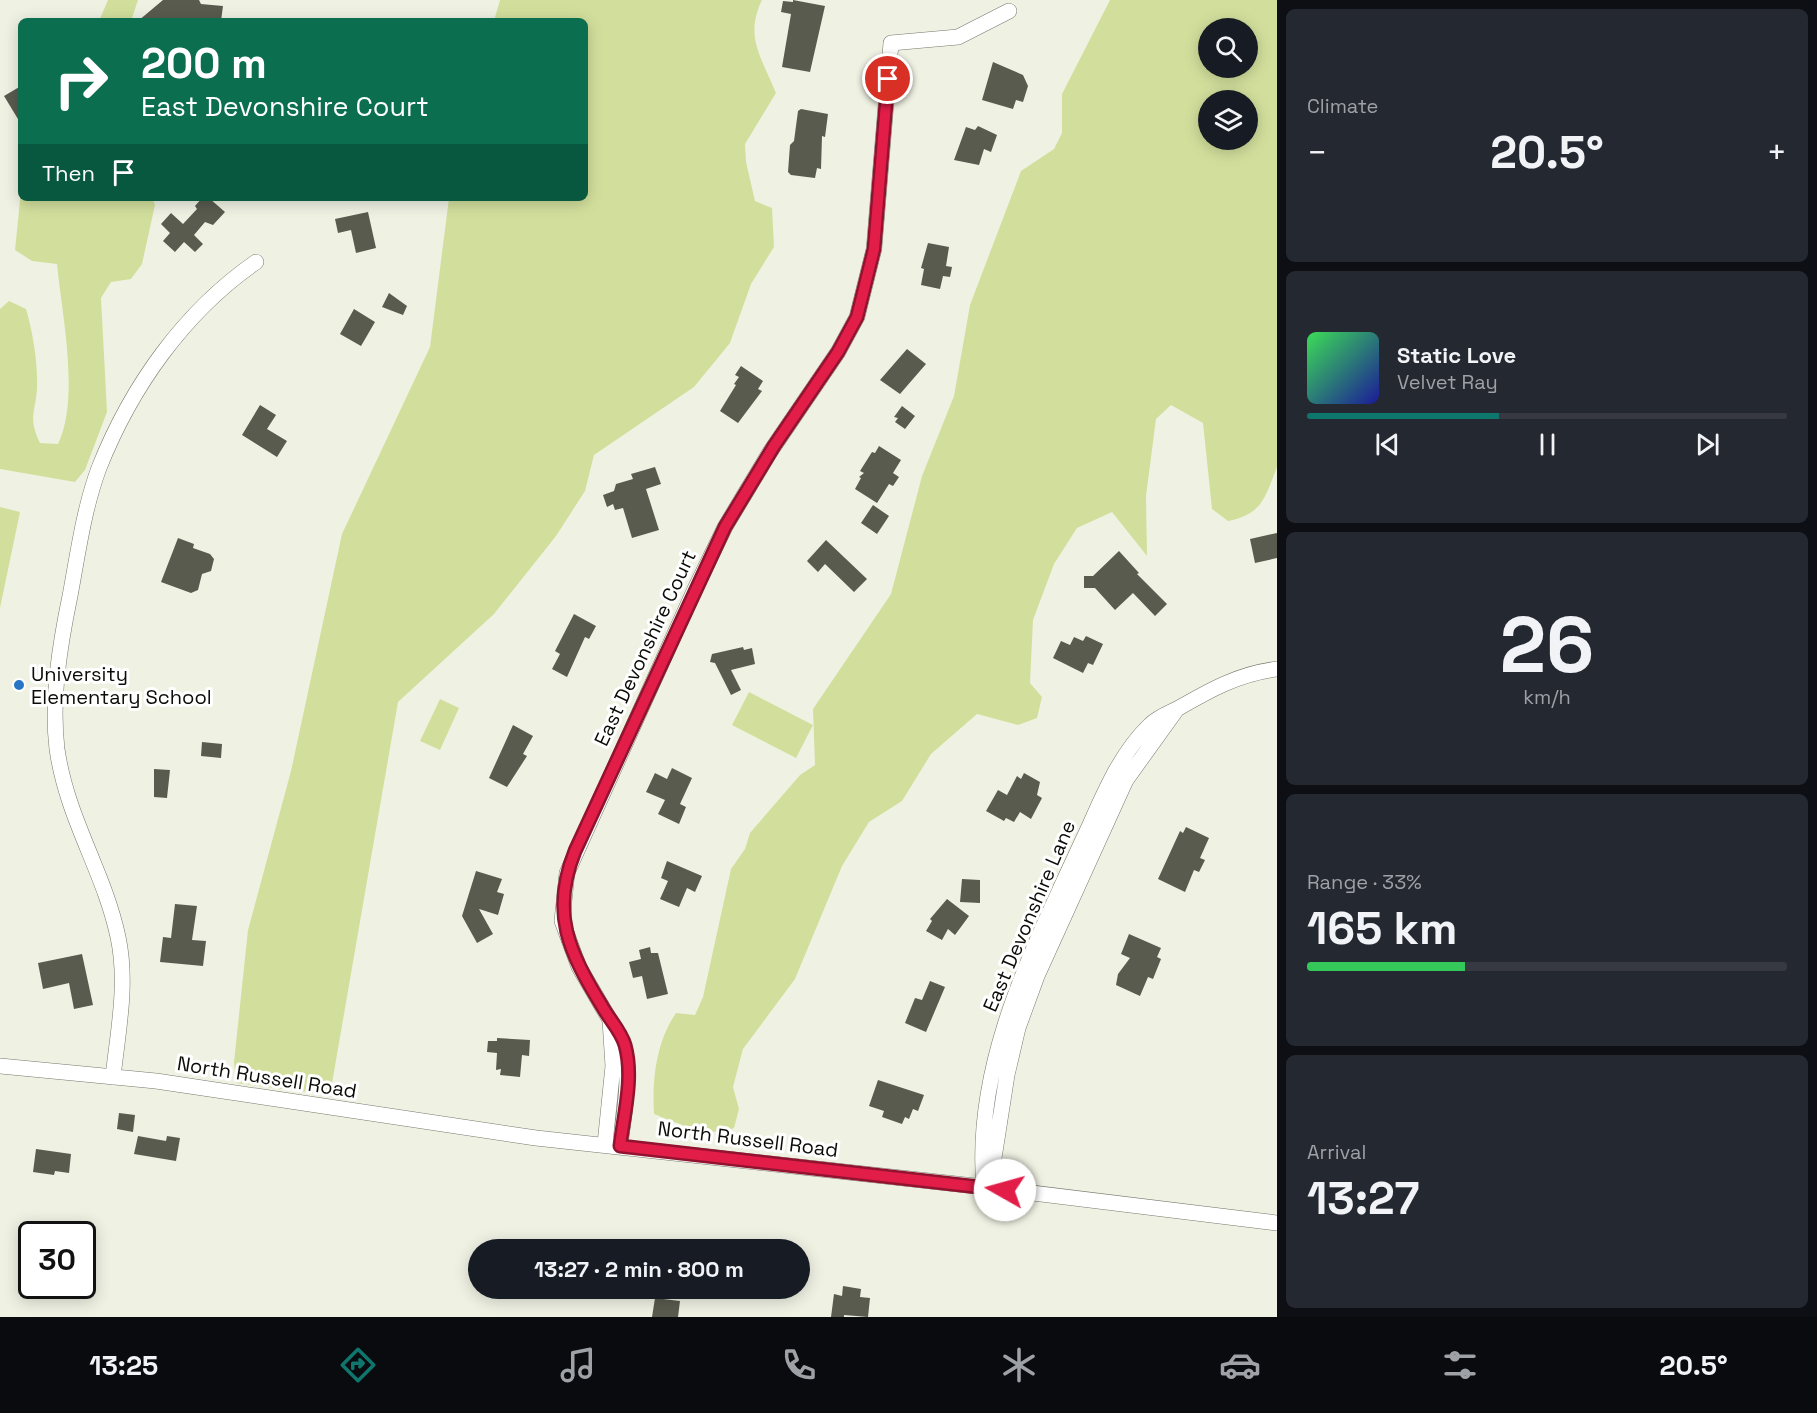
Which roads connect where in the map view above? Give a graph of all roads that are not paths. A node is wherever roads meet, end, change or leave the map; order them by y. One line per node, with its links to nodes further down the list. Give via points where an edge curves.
1 (1009, 11): 6 (street, East Devonshire Court, via 958,37 891,43 874,249 857,317 725,527 567,873 562,921 579,967 623,1039 627,1056 627,1081)
2 (256, 262): 5 (street, via 232,279 184,326 136,392 115,432 87,505 66,614 57,684 57,747 65,792 108,900 119,939 121,1006)
3 (1277, 669): 7 (street, East Devonshire Lane, via 1222,683 1159,717 1116,771 1022,976 1006,1021 992,1076 982,1159)
4 (0, 1066): 5 (street, North Russell Road)
5 (113, 1077): 6 (street, North Russell Road, via 469,1129)
6 (613, 1145): 7 (street, North Russell Road)
7 (984, 1187): 8 (street, North Russell Road)
8 (1277, 1223)

